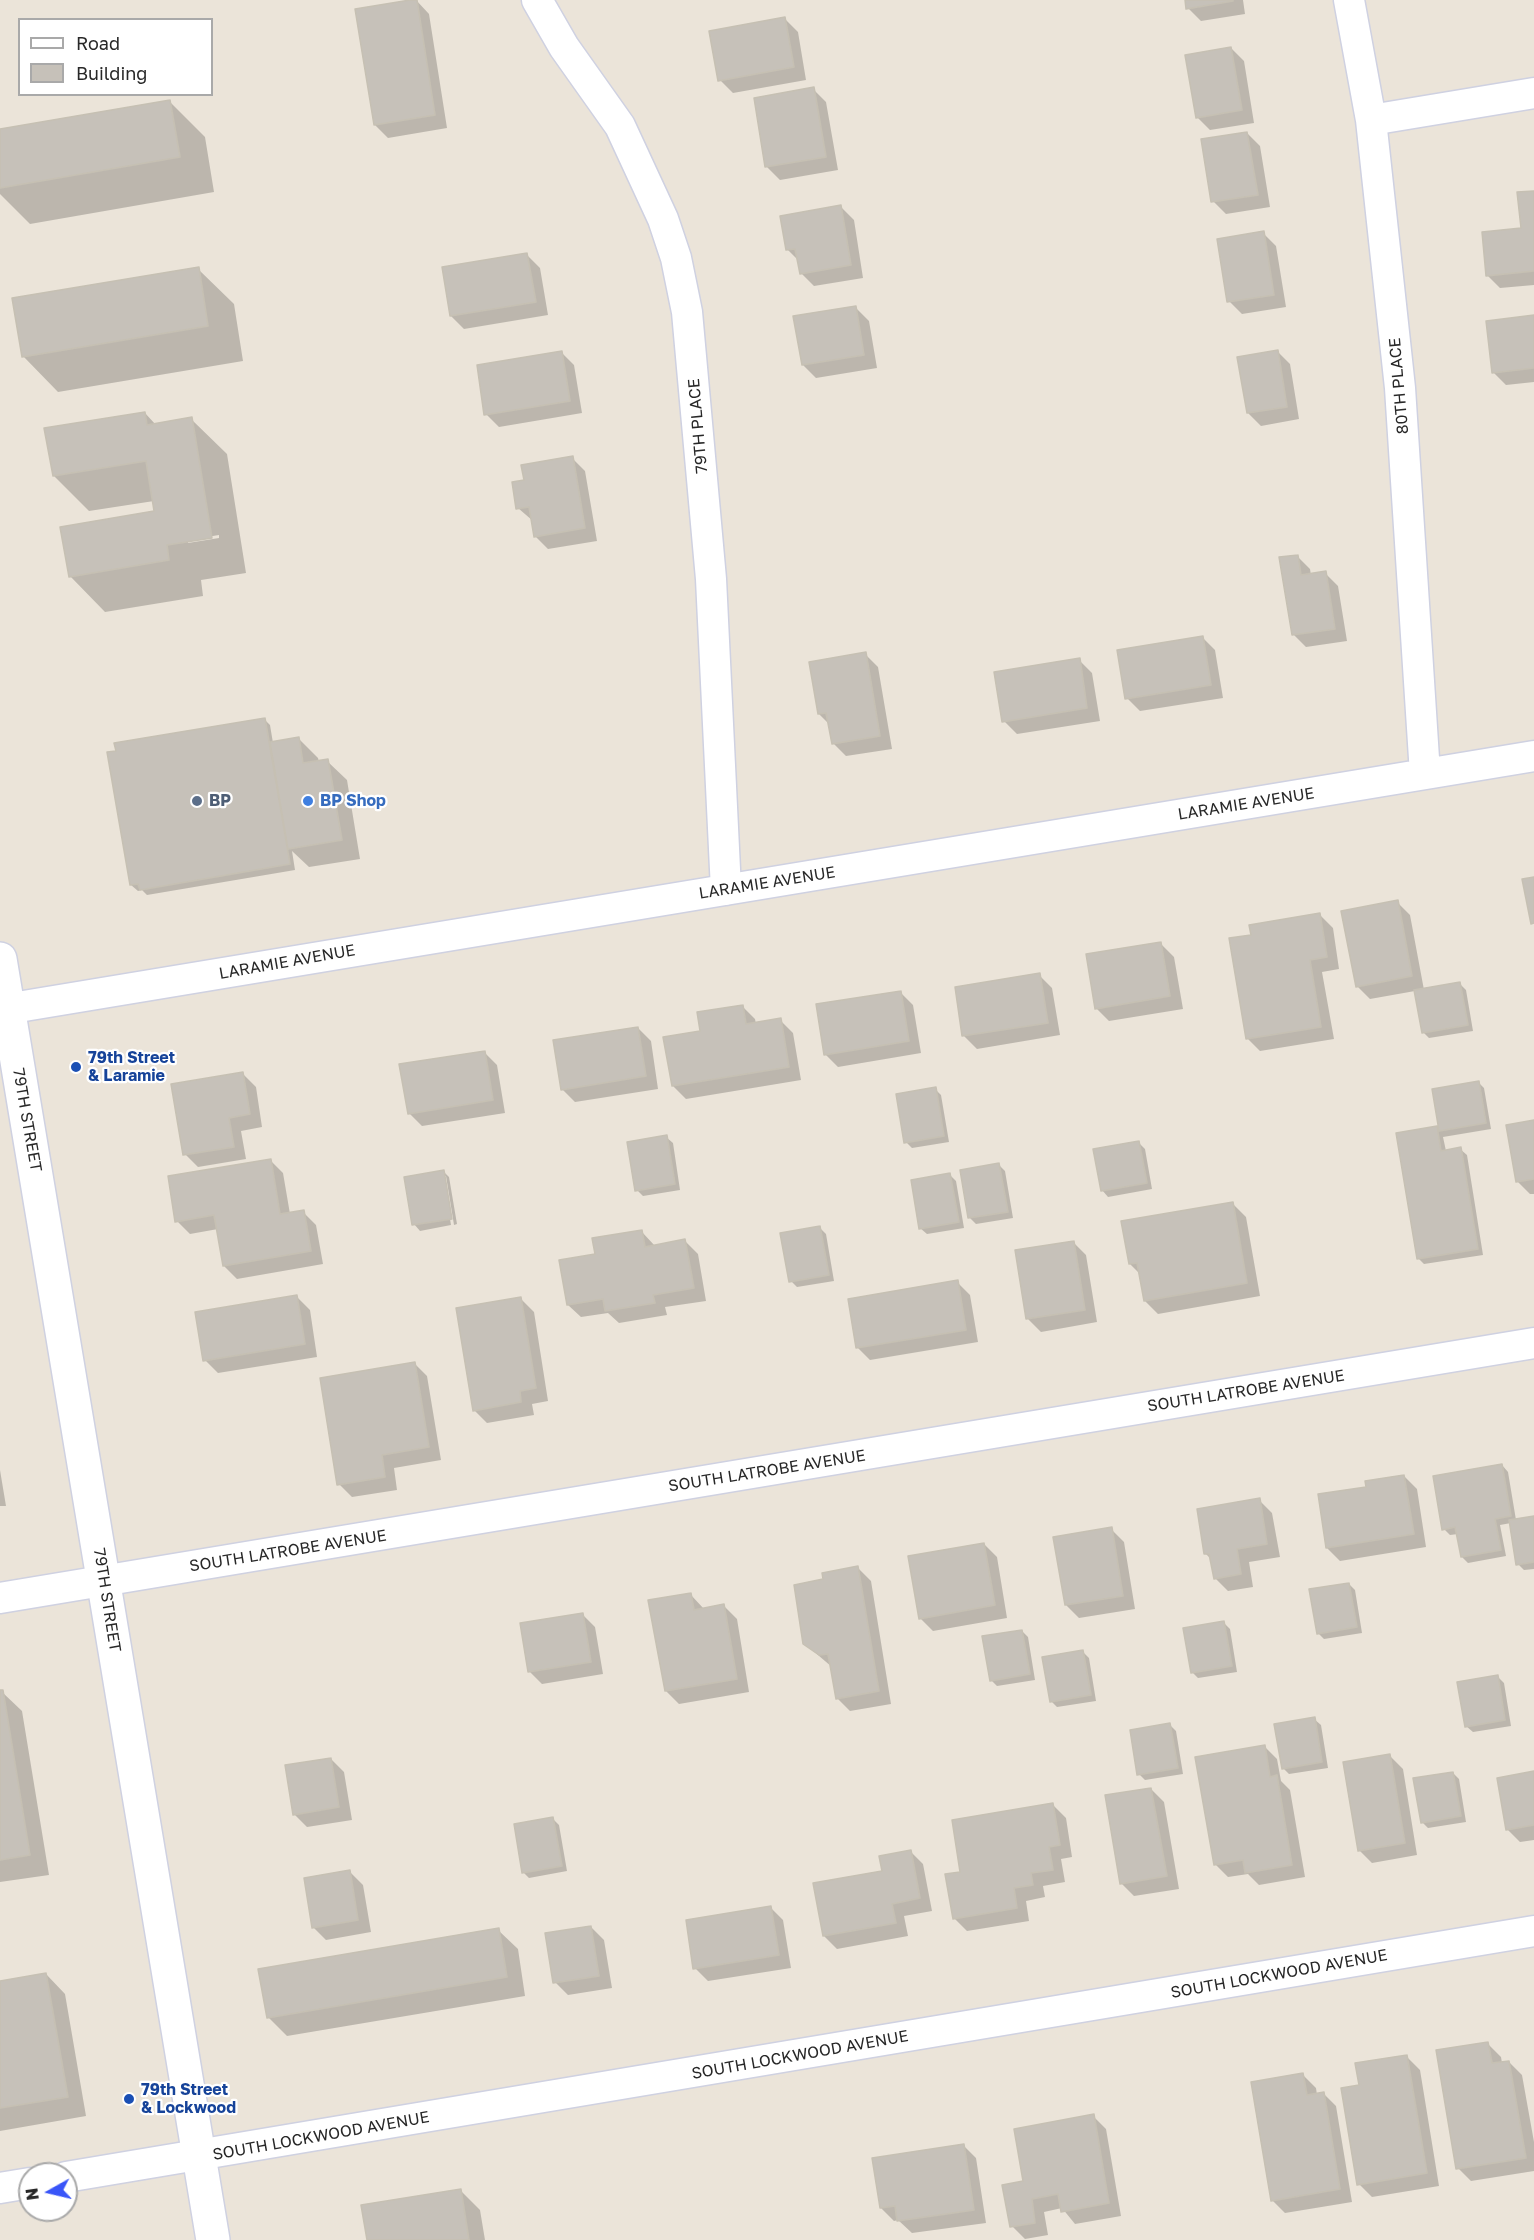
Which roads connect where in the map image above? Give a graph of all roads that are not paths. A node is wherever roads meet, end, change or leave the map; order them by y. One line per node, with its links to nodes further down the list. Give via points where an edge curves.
1 (537, 0): 7 (street, 79TH PLACE, via 564,47 620,126 663,219 676,258 687,312 711,579)
2 (1349, 0): 4 (street, 80TH PLACE)
3 (1534, 93): 4 (street)
4 (1371, 120): 6 (street, 80TH PLACE, via 1401,388)
5 (1534, 756): 6 (street, LARAMIE AVENUE)
6 (1425, 774): 7 (street, LARAMIE AVENUE)
7 (726, 890): 9 (street, LARAMIE AVENUE)
8 (0, 959): 9 (main road, 79TH STREET)
9 (4, 1010): 11 (main road, 79TH STREET)
10 (1534, 1343): 11 (street, SOUTH LATROBE AVENUE)
11 (104, 1581): 12 (street, SOUTH LATROBE AVENUE); 14 (main road, 79TH STREET)
12 (0, 1598)
13 (1534, 1931): 14 (street, SOUTH LOCKWOOD AVENUE)
14 (199, 2156): 15 (street, SOUTH LOCKWOOD AVENUE); 18 (main road, 79TH STREET)
15 (78, 2175)
16 (18, 2185): 17 (street)
17 (0, 2188)
18 (213, 2240)

